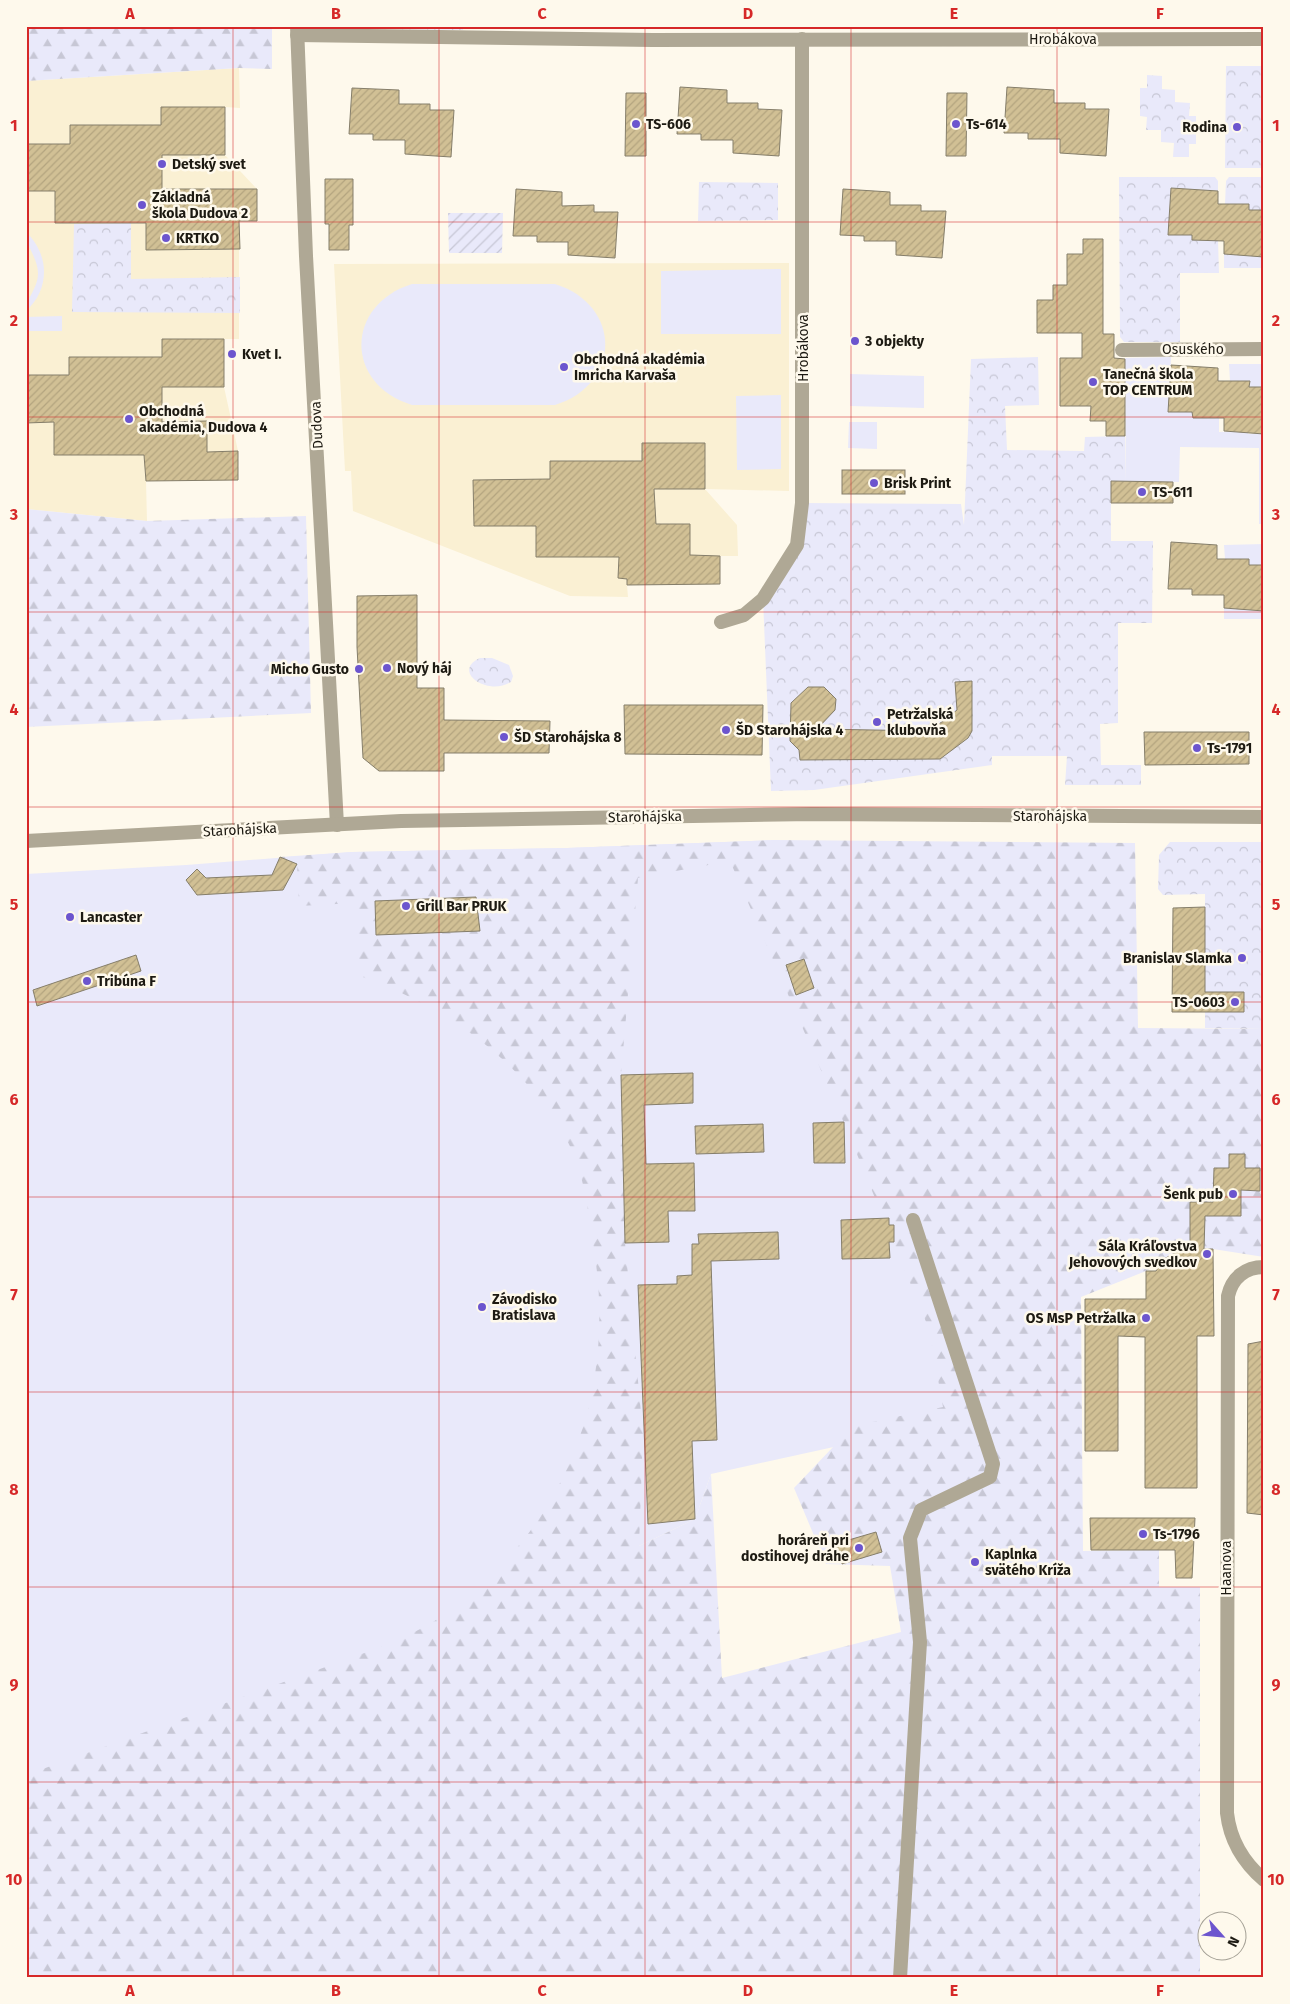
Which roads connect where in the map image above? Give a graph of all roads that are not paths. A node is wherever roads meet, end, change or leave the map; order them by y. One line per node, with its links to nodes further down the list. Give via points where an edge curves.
1 (297, 30): 2 (street, Hrobákova, via 618,40); 8 (street, Dudova)
2 (802, 39): 3 (street, Hrobákova); 6 (street, Hrobákova, via 802,503 797,545 763,599 744,615)
3 (1264, 39)
4 (1264, 349): 5 (street, Osuského)
5 (1122, 350)
6 (721, 622)
7 (1264, 817): 8 (street, Starohájska, via 780,814)
8 (337, 824): 9 (street, Starohájska)
9 (26, 842)
10 (913, 1220): 13 (street, via 993,1464 990,1478 921,1510 910,1538 920,1642)
11 (1264, 1267): 12 (street, Haanova, via 1255,1267 1240,1275 1228,1296 1226,1629 1228,1820 1241,1855)
12 (1264, 1880)
13 (900, 1978)

